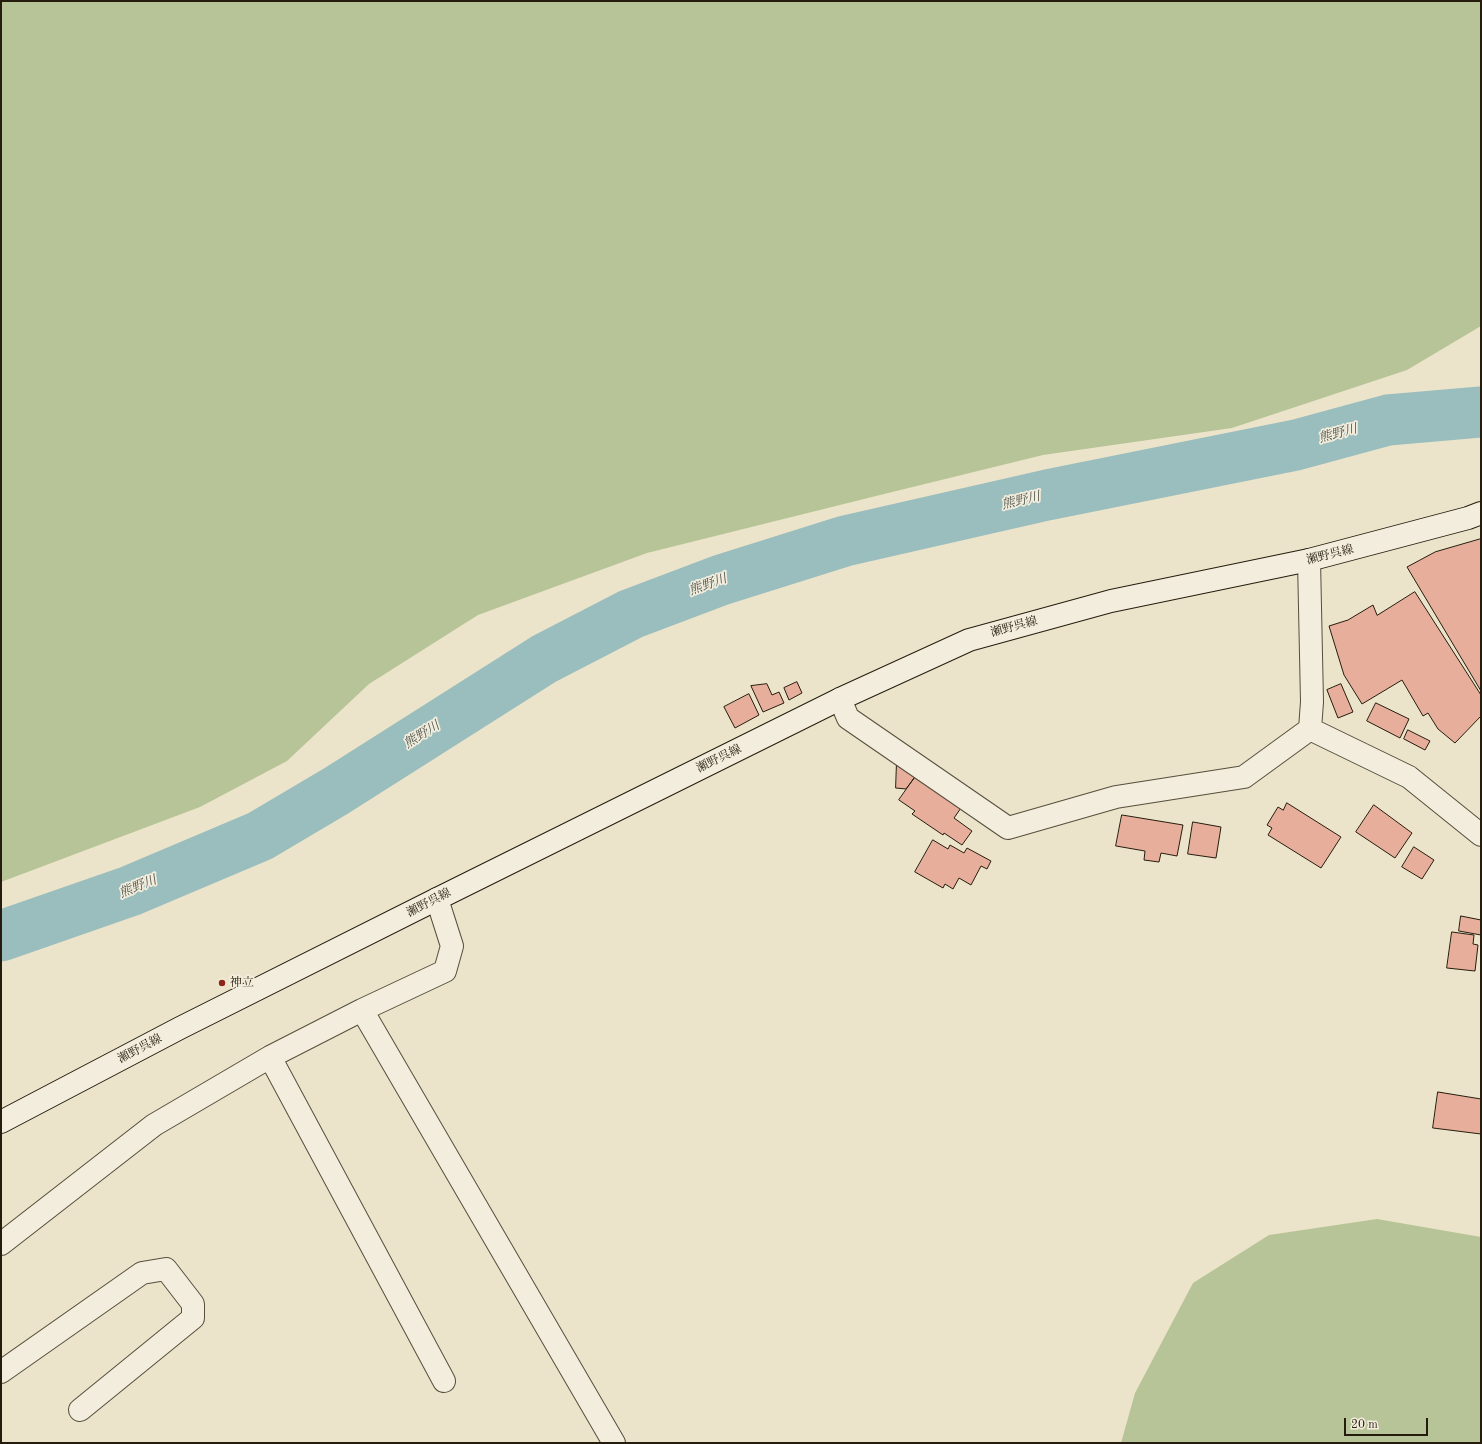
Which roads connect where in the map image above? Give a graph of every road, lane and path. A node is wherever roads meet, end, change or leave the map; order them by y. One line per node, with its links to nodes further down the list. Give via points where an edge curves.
1 (1481, 513): 2 (street, 瀬野呉線)
2 (1309, 560): 3 (street, 瀬野呉線, via 1111,601 969,640); 4 (street, via 1312,702)
3 (840, 699): 4 (street, via 848,718 1008,828 1116,797 1244,777); 6 (street, 瀬野呉線)
4 (1310, 729): 5 (street, via 1409,777)
5 (1481, 835)
6 (437, 899): 7 (street, via 452,946 445,971); 9 (street, 瀬野呉線, via 180,1028)
7 (362, 1010): 8 (street); 14 (street)
8 (270, 1057): 10 (street, via 154,1125); 12 (street)
9 (1, 1122)
10 (1, 1244)
11 (1, 1372): 13 (street, via 142,1273 166,1269 193,1304 193,1318)
12 (444, 1381)
13 (80, 1410)
14 (614, 1443)

